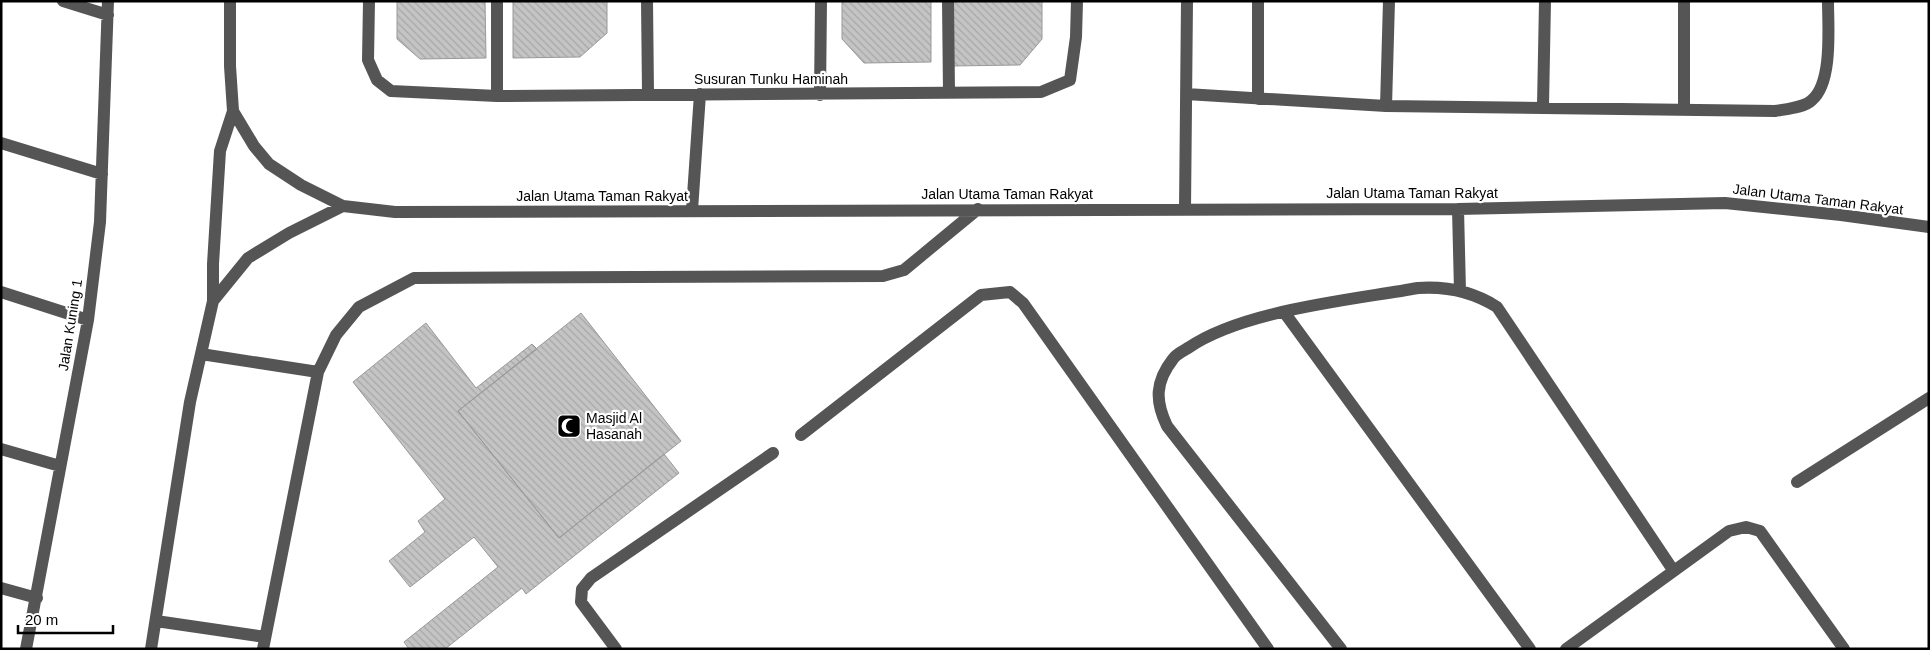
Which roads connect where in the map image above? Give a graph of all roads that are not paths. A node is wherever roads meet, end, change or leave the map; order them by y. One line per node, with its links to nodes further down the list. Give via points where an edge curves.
1 (62, 1): 16 (street)
2 (108, 1): 16 (street, Jalan Kuning 1)
3 (230, 1): 27 (street, Jalan Utama Taman Rakyat)
4 (369, 1): 22 (street, Susuran Tunku Haminah, via 368,60 377,80 391,91)
5 (497, 1): 22 (street)
6 (647, 1): 17 (street)
7 (821, 1): 21 (street)
8 (948, 1): 19 (street)
9 (1077, 1): 19 (street, Susuran Tunku Haminah, via 1070,80 1041,92)
10 (1187, 1): 20 (street)
11 (1258, 1): 23 (street)
12 (1389, 1): 24 (street)
13 (1545, 1): 25 (street)
14 (1684, 1): 26 (street)
15 (1828, 1): 26 (street, via 1827,60 1823,84 1812,101 1775,111)
16 (108, 15): 29 (street, Jalan Kuning 1)
17 (648, 93): 18 (street, Susuran Tunku Haminah); 22 (street, Susuran Tunku Haminah)
18 (700, 94): 21 (street, Susuran Tunku Haminah); 34 (street)
19 (948, 94): 21 (street, Susuran Tunku Haminah)
20 (1186, 94): 23 (street); 32 (street)
21 (820, 95)
22 (497, 96)
23 (1258, 99): 24 (street)
24 (1386, 106): 25 (street)
25 (1543, 106): 26 (street)
26 (1684, 110)
27 (233, 111): 30 (street, Jalan Utama Taman Rakyat, via 269,164); 38 (street, via 220,151)
28 (1, 143): 29 (street)
29 (102, 174): 40 (street, Jalan Kuning 1, via 100,222)
30 (343, 206): 34 (street, Jalan Utama Taman Rakyat, via 395,212); 38 (street, via 248,258)
31 (978, 209): 32 (street, Jalan Utama Taman Rakyat); 34 (street, Jalan Utama Taman Rakyat); 42 (street, via 904,270 883,276 414,278 359,307 336,335)
32 (1185, 209): 33 (street, Jalan Utama Taman Rakyat)
33 (1458, 209): 35 (street, Jalan Utama Taman Rakyat, via 1725,203); 36 (street)
34 (692, 210)
35 (1929, 228)
36 (1460, 291): 39 (street, via 1418,288); 49 (street, via 1497,307)
37 (1, 292): 40 (street)
38 (213, 301): 41 (street)
39 (1284, 312): 58 (street, via 1222,329 1174,358 1160,382 1158,406 1167,426); 59 (street)
40 (88, 320): 47 (street, Jalan Kuning 1)
41 (201, 354): 42 (street); 52 (street, via 190,402)
42 (318, 372): 53 (street)
43 (1929, 398): 48 (street)
44 (801, 435): 57 (street, via 981,294 1010,292 1023,303)
45 (1, 449): 47 (street)
46 (774, 453): 56 (street, via 590,578 582,589 581,602)
47 (60, 466): 51 (street, Jalan Kuning 1)
48 (1797, 482)
49 (1673, 570): 60 (street); 61 (street, via 1729,531 1746,526 1760,531)
50 (1, 588): 51 (street)
51 (37, 598): 54 (street, Jalan Kuning 1)
52 (156, 621): 53 (street); 55 (street)
53 (264, 643)
54 (26, 649)
55 (151, 649)
56 (616, 649)
57 (1268, 649)
58 (1341, 649)
59 (1530, 649)
60 (1566, 649)
61 (1844, 649)

